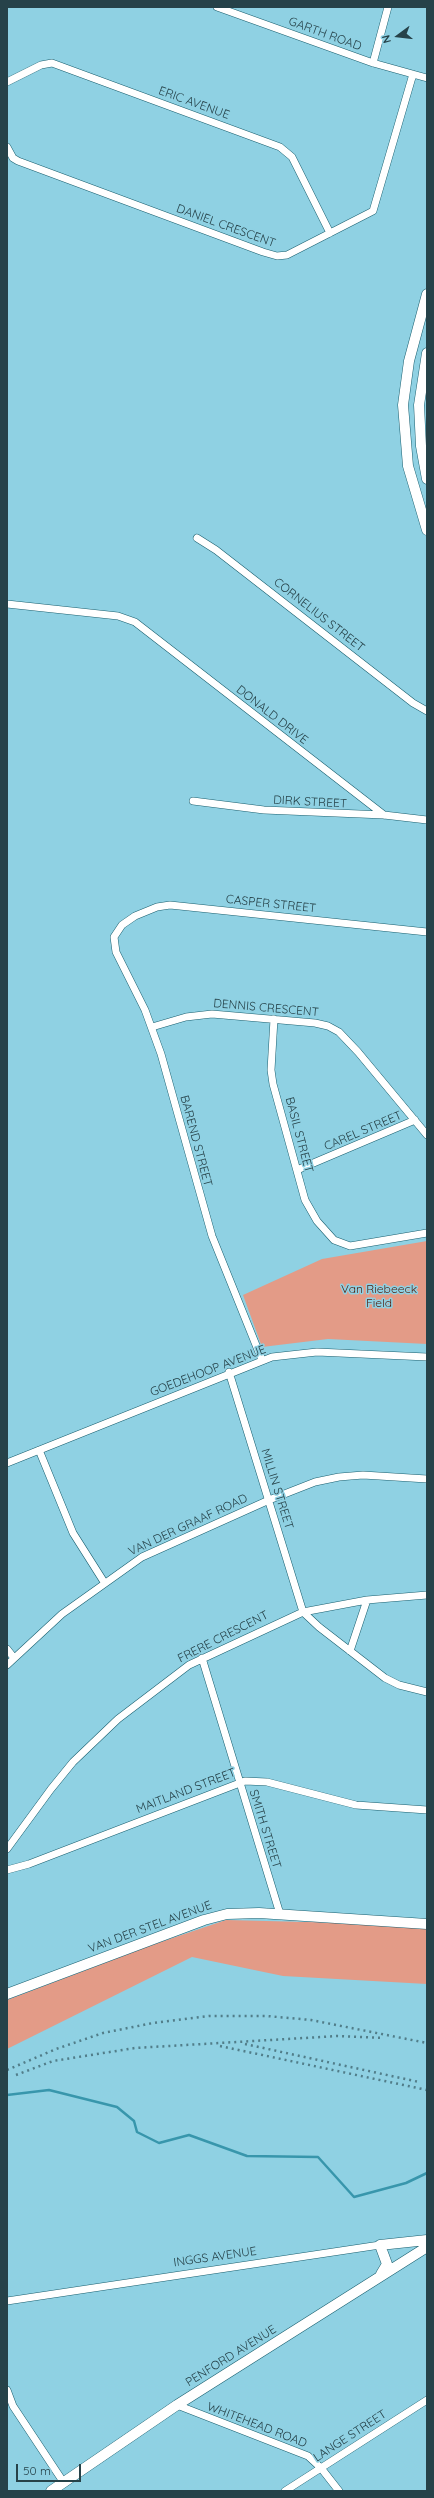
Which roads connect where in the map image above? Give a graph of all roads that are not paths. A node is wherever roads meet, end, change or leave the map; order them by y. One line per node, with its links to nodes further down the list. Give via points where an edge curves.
1 (217, 7): 3 (street, GARTH ROAD)
2 (388, 7): 3 (street)
3 (373, 63): 4 (street, GARTH ROAD)
4 (413, 74): 5 (street, GARTH ROAD); 8 (street, DANIEL CRESCENT, via 373,211)
5 (427, 78)
6 (7, 82): 8 (street, ERIC AVENUE, via 41,65 52,63 280,147 292,157)
7 (7, 147): 8 (street, DANIEL CRESCENT, via 18,162 274,255 290,255)
8 (330, 233)
9 (427, 294): 11 (street, via 409,361)
10 (427, 353): 12 (street)
11 (403, 405): 12 (street); 14 (street, via 408,466)
12 (419, 405): 13 (street, via 421,446)
13 (427, 479)
14 (427, 530)
15 (197, 538): 17 (street, CORNELIUS STREET)
16 (7, 604): 19 (street, DONALD DRIVE, via 118,616 134,622)
17 (427, 710)
18 (193, 801): 19 (street, DIRK STREET, via 264,810)
19 (384, 816): 20 (street, DIRK STREET)
20 (427, 820)
21 (118, 929): 22 (street, CASPER STREET, via 148,910 170,905); 24 (street, BAREND STREET, via 114,937 116,952)
22 (427, 932)
23 (274, 1019): 24 (street, DENNIS CRESCENT, via 204,1014); 25 (street, DENNIS CRESCENT, via 320,1024 339,1032); 27 (street, BASIL STREET, via 272,1076)
24 (152, 1027): 30 (street, BAREND STREET, via 206,1217)
25 (415, 1120): 26 (street, DENNIS CRESCENT); 27 (street, CAREL STREET)
26 (427, 1134)
27 (297, 1170): 28 (street, BASIL STREET, via 309,1209 327,1233 340,1243 356,1246)
28 (427, 1233)
29 (427, 1357): 30 (street, GOEDEHOOP AVENUE, via 317,1352)
30 (262, 1360): 31 (street, GOEDEHOOP AVENUE)
31 (229, 1372): 32 (street, GOEDEHOOP AVENUE); 35 (street, MILLIN STREET)
32 (39, 1450): 33 (street, GOEDEHOOP AVENUE); 36 (street, via 73,1533)
33 (7, 1463)
34 (427, 1479): 35 (street, VAN DER GRAAF ROAD, via 363,1475 338,1478 315,1482)
35 (269, 1500): 36 (street, VAN DER GRAAF ROAD, via 142,1557); 39 (street, MILLIN STREET)
36 (104, 1582): 42 (street, VAN DER GRAAF ROAD, via 44,1629)
37 (427, 1595): 38 (street, FRERE CRESCENT)
38 (367, 1600): 39 (street, FRERE CRESCENT); 41 (street)
39 (303, 1612): 41 (street); 43 (street, FRERE CRESCENT)
40 (7, 1649): 42 (street)
41 (350, 1651): 45 (street, via 385,1678 399,1685)
42 (14, 1658): 44 (street, VAN DER GRAAF ROAD)
43 (202, 1658): 46 (street, SMITH STREET); 48 (street, FRERE CRESCENT, via 155,1689 94,1742 50,1789)
44 (7, 1665)
45 (427, 1692)
46 (240, 1782): 47 (street, MAITLAND STREET, via 257,1780 356,1805); 49 (street, MAITLAND STREET, via 63,1851); 50 (street, SMITH STREET)
47 (427, 1810)
48 (7, 1849)
49 (7, 1870)
50 (280, 1914): 51 (street, VAN DER STEL AVENUE); 52 (street, VAN DER STEL AVENUE, via 238,1913 204,1920)
51 (427, 1924)
52 (7, 1994)
53 (427, 2240): 54 (street, INGGS AVENUE)
54 (380, 2245): 56 (street, via 387,2264); 57 (street, INGGS AVENUE)
55 (427, 2247): 56 (street, PENFORD AVENUE)
56 (376, 2278): 61 (street, PENFORD AVENUE)
57 (7, 2301)
58 (7, 2390): 59 (street)
59 (8, 2399): 63 (street)
60 (427, 2400): 62 (street, LANGE STREET)
61 (177, 2405): 62 (street, WHITEHEAD ROAD, via 308,2456); 63 (street, PENFORD AVENUE)
62 (321, 2468): 65 (street, LANGE STREET); 66 (street, WHITEHEAD ROAD)
63 (64, 2483): 64 (street, PENFORD AVENUE)
64 (51, 2491)
65 (286, 2491)
66 (339, 2491)

